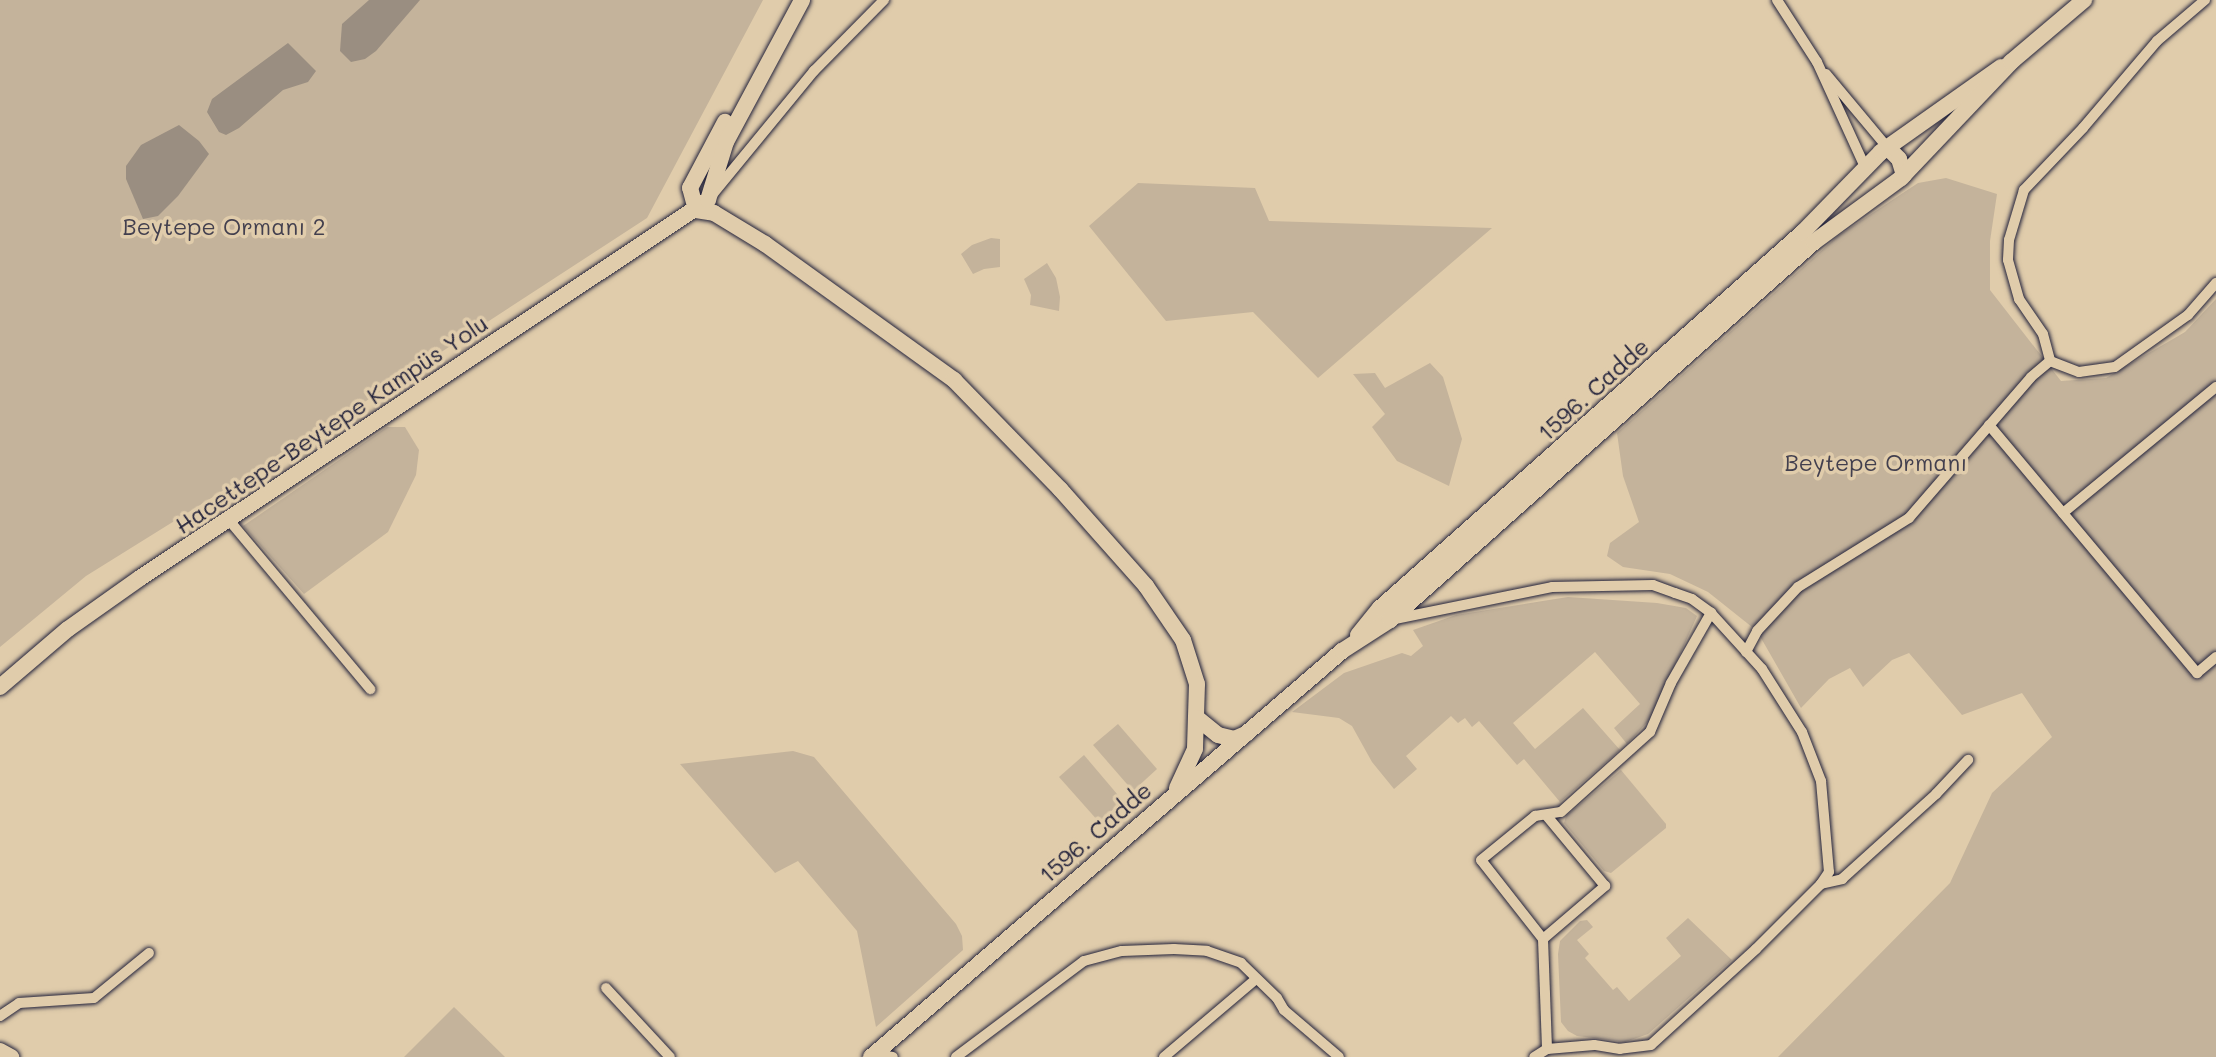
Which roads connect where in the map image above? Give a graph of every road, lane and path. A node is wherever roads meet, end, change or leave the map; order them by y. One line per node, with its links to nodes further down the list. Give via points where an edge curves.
1 (790, 0): 13 (street, via 690,188)
2 (802, 0): 13 (street, via 726,142)
3 (884, 0): 13 (street, via 814,71)
4 (1777, 0): 7 (street)
5 (2084, 0): 8 (street)
6 (2205, 0): 15 (street, via 2157,41 2024,190 2008,260 2020,299 2043,334)
7 (1817, 62): 9 (street); 10 (street)
8 (2011, 62): 9 (street, 1596. Cadde, via 1987,74); 11 (street, 1596. Cadde)
9 (1887, 147): 10 (street, 1596. Cadde); 11 (street, via 1899,159)
10 (1865, 167): 12 (street); 21 (street, 1596. Cadde, via 1802,233)
11 (1904, 175): 12 (street, 1596. Cadde)
12 (1883, 192): 21 (street, 1596. Cadde, via 1814,242)
13 (702, 205): 19 (street, Hacettepe-Beytepe Kampüs Yolu); 26 (street, via 814,277 941,369 983,408 1111,545 1166,612 1194,667)
14 (2216, 283): 15 (street, via 2189,315 2115,367 2079,372)
15 (2050, 360): 17 (street)
16 (2216, 387): 18 (street)
17 (1989, 425): 18 (street); 22 (street, via 1909,519 1798,587 1757,631)
18 (2063, 513): 23 (street, via 2197,673)
19 (228, 519): 24 (street, Hacettepe-Beytepe Kampüs Yolu, via 68,629); 25 (street)
20 (1711, 613): 21 (street, via 1692,599 1653,585 1612,584 1552,587); 22 (street); 30 (street, via 1671,683 1650,732 1561,812)
21 (1382, 617): 27 (street, 1596. Cadde)
22 (1746, 652): 31 (street, via 1802,732 1821,781 1829,862)
23 (2216, 657)
24 (0, 687)
25 (370, 689)
26 (1197, 718): 27 (street, via 1218,735 1234,739); 29 (street, via 1195,749)
27 (1246, 734): 29 (street, 1596. Cadde)
28 (1968, 760): 31 (street, via 1842,879)
29 (1169, 798): 40 (street, 1596. Cadde)
30 (1546, 815): 32 (street, via 1605,886); 32 (street, via 1535,817 1481,860)
31 (1821, 884): 39 (street, via 1651,1045)
32 (1543, 939): 37 (street)
33 (149, 953): 36 (street, via 94,998 19,1003)
34 (1256, 979): 44 (street, via 1241,963 1207,951 1122,951 1084,961); 45 (street); 46 (street)
35 (606, 988): 42 (street)
36 (0, 1016)
37 (1547, 1048): 39 (street, via 1594,1045); 47 (street)
38 (0, 1051): 41 (street)
39 (1620, 1053)
40 (873, 1055): 43 (street)
41 (11, 1057)
42 (670, 1057)
43 (893, 1057)
44 (956, 1057)
45 (1164, 1057)
46 (1339, 1057)
47 (1534, 1057)

